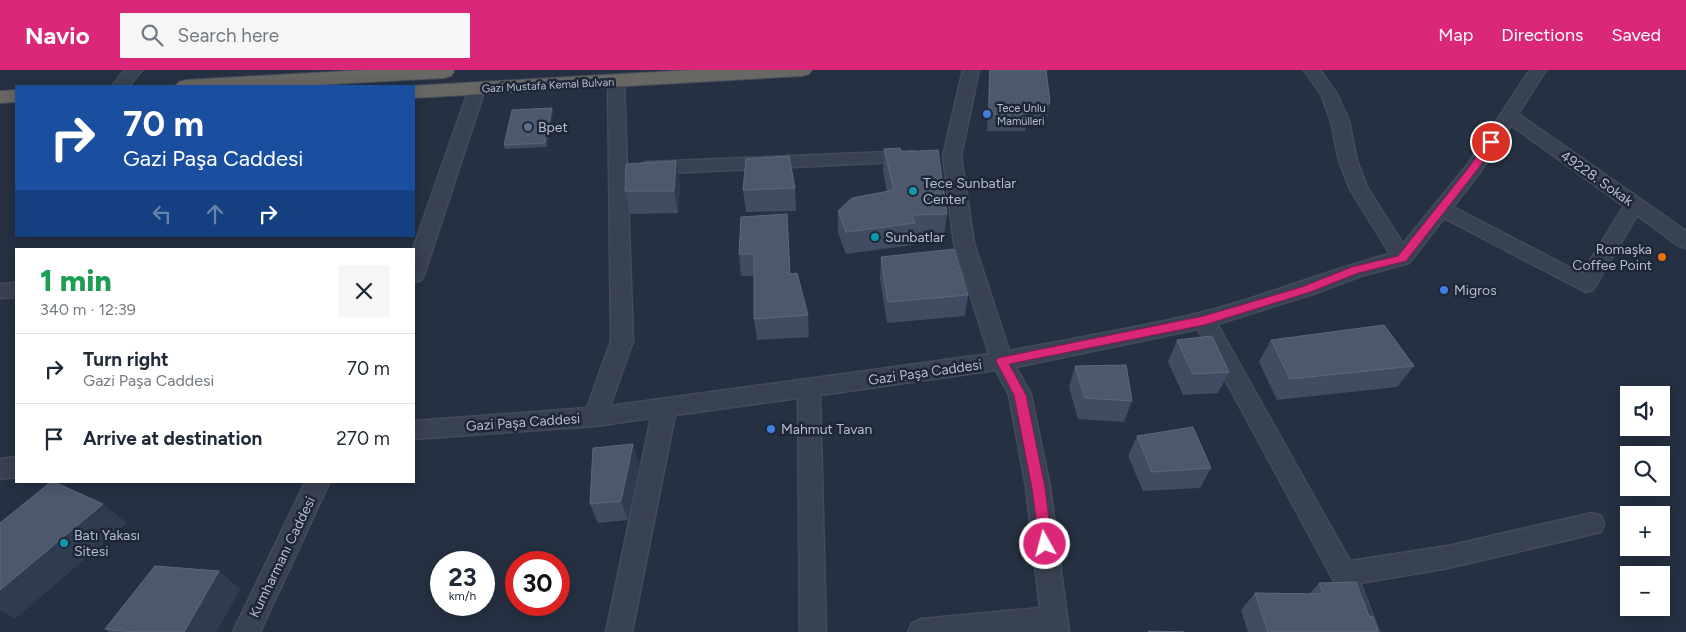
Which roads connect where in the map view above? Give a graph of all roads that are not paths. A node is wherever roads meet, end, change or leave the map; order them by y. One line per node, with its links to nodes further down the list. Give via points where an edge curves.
1 (134, 70): 8 (street)
2 (802, 70): 7 (highway, Gazi Mustafa Kemal Bulvarı)
3 (971, 70): 16 (street)
4 (1312, 70): 21 (street, via 1329,94 1340,120 1348,161 1359,189)
5 (1538, 70): 15 (street)
6 (481, 79): 7 (highway, Gazi Mustafa Kemal Bulvarı); 9 (highway, Gazi Mustafa Kemal Bulvarı); 10 (highway, Gazi Mustafa Kemal Bulvarı); 22 (street)
7 (616, 81): 17 (street)
8 (121, 85)
9 (228, 85)
10 (415, 92)
11 (15, 96): 12 (highway)
12 (0, 97)
13 (15, 114): 14 (highway)
14 (0, 115)
15 (1508, 115): 18 (street, 49228. Sokak); 19 (street, via 1474,168)
16 (952, 156): 17 (street); 26 (street, via 964,243)
17 (618, 170): 29 (street, via 622,341)
18 (1634, 204): 19 (street, via 1586,285); 20 (street, 49228. Sokak)
19 (1441, 209): 21 (street)
20 (1686, 241)
21 (1402, 258): 25 (street, Gazi Paşa Caddesi)
22 (415, 272)
23 (15, 290): 24 (street)
24 (0, 291)
25 (1204, 320): 26 (street, Gazi Paşa Caddesi); 35 (street)
26 (1002, 361): 27 (street, Gazi Paşa Caddesi); 36 (street, via 1020,395 1038,488)
27 (809, 387): 28 (street, Gazi Paşa Caddesi); 39 (street)
28 (665, 407): 29 (street, Gazi Paşa Caddesi); 38 (street)
29 (594, 417): 30 (street, Gazi Paşa Caddesi)
30 (415, 430)
31 (15, 467): 32 (street)
32 (0, 469)
33 (317, 483): 37 (street, Kumharmanı Caddesi)
34 (1592, 524): 35 (street, via 1448,557)
35 (1344, 574): 41 (street)
36 (1055, 626): 40 (street)
37 (246, 632)
38 (619, 632)
39 (813, 632)
40 (922, 632)
41 (1366, 632)

